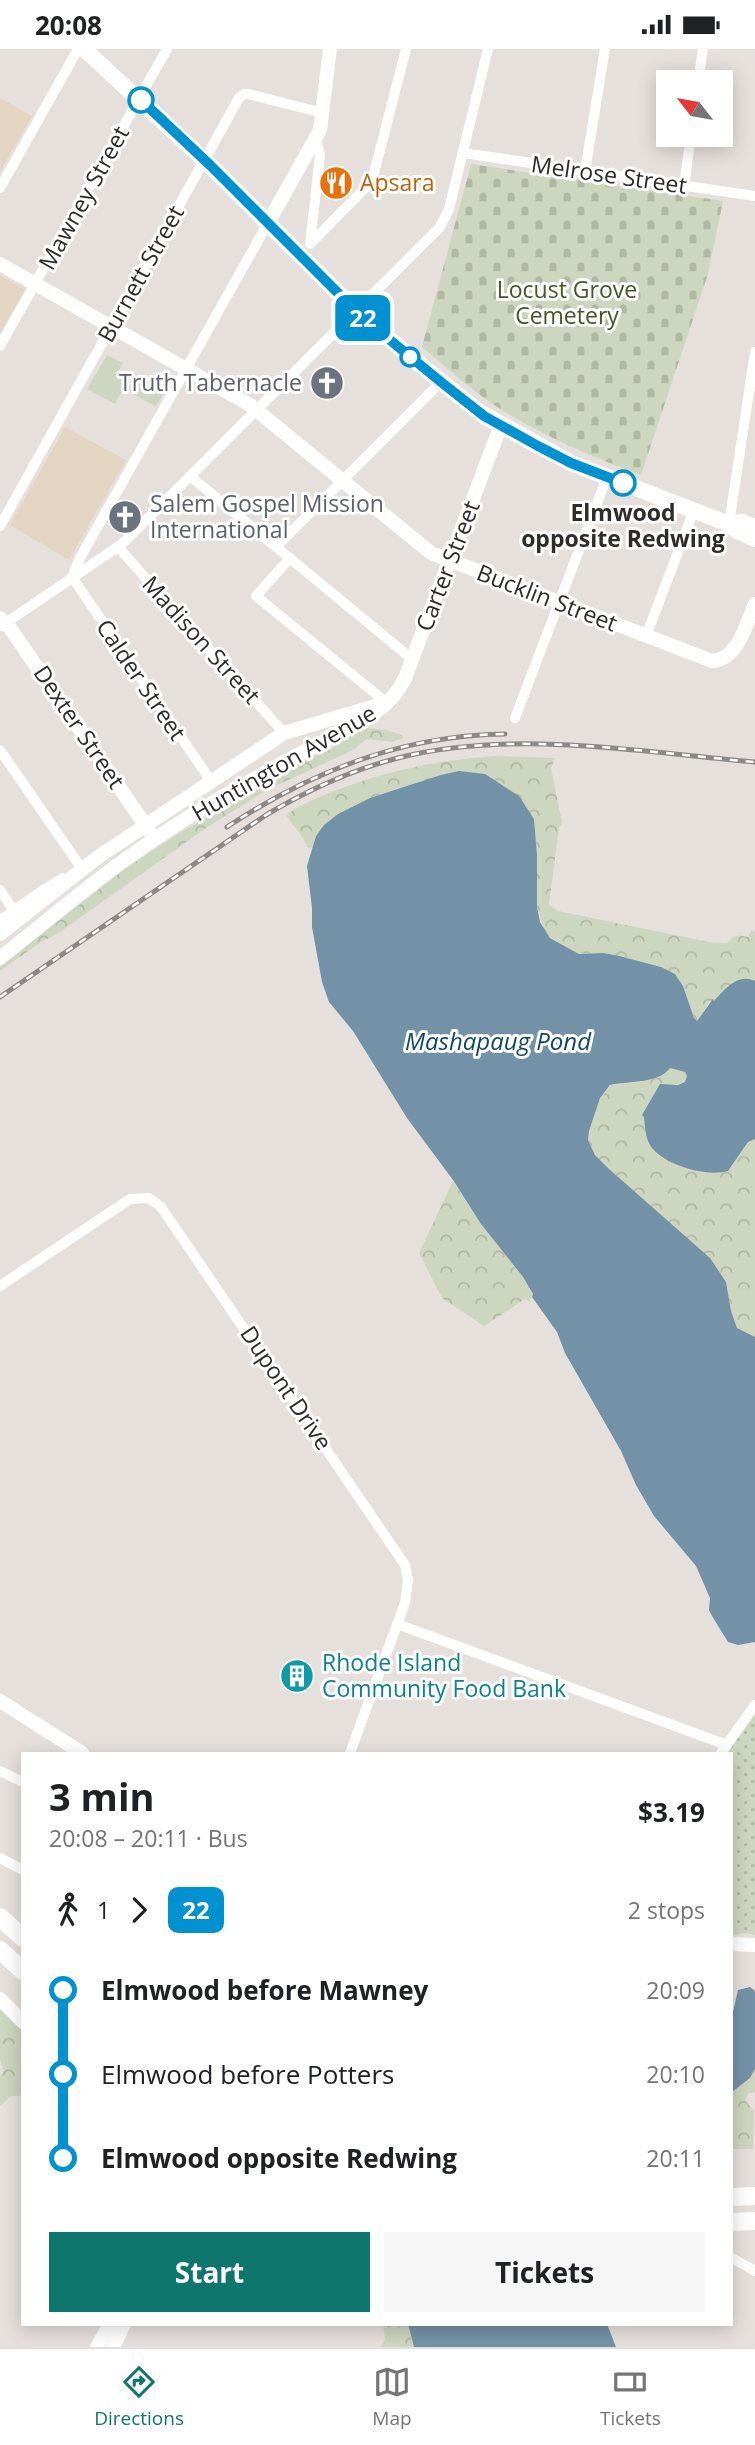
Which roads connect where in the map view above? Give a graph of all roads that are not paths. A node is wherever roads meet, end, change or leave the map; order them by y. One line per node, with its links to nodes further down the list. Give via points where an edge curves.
1 (78, 49): 18 (street)
2 (84, 49): 10 (main road)
3 (167, 49): 10 (street, Mawney Street)
4 (330, 49): 11 (main road)
5 (406, 49): 21 (street, via 373,178)
6 (488, 49): 14 (street)
7 (605, 49): 16 (street)
8 (703, 49): 9 (street)
9 (700, 70)
10 (139, 99): 15 (main road); 23 (street, Mawney Street)
11 (323, 113): 12 (main road); 15 (street, Burnett Street, via 244,94)
12 (316, 138): 20 (main road); 21 (street, via 319,159)
13 (689, 147): 17 (street)
14 (463, 153): 16 (street, Melrose Street); 24 (street, via 444,221)
15 (204, 160): 20 (main road); 25 (street, Burnett Street)
16 (585, 171): 17 (street, Melrose Street)
17 (684, 186): 19 (street, Melrose Street)
18 (0, 188)
19 (755, 196)
20 (268, 223): 21 (main road); 28 (street)
21 (306, 250): 24 (main road)
22 (0, 264): 23 (main road, Bucklin Street)
23 (36, 284): 25 (main road, Bucklin Street); 26 (street, Mawney Street)
24 (356, 311): 29 (main road); 30 (street)
25 (112, 327): 28 (main road, Bucklin Street); 37 (street, Burnett Street)
26 (0, 346)
27 (755, 352): 36 (street)
28 (187, 368): 30 (main road, Bucklin Street); 44 (street)
29 (441, 382): 31 (main road); 34 (street)
30 (256, 410): 32 (street); 34 (main road, Bucklin Street)
31 (501, 425): 33 (main road, via 564,460); 43 (main road, Carter Street)
32 (190, 477): 40 (street); 41 (street)
33 (607, 477): 35 (main road); 45 (street)
34 (342, 481): 41 (street); 43 (main road, Bucklin Street, via 431,554)
35 (694, 510): 36 (main road); 48 (street)
36 (729, 524): 38 (main road); 39 (main road)
37 (0, 526)
38 (755, 527)
39 (755, 539)
40 (118, 547): 44 (street); 52 (street, Madison Street)
41 (276, 547): 42 (street)
42 (290, 558): 49 (street); 50 (street, via 256,596)
43 (449, 561): 45 (main road, Bucklin Street); 49 (main road, Carter Street)
44 (72, 579): 47 (street); 54 (street, Calder Street)
45 (559, 603): 48 (main road, Bucklin Street); 51 (street)
46 (755, 604): 48 (main road, Bucklin Street, via 733,651 720,660 708,660)
47 (2, 623): 55 (main road, Dexter Street)
48 (646, 636)
49 (412, 659): 50 (main road, Carter Street)
50 (387, 703): 52 (main road, Huntington Avenue); 56 (main road, Huntington Avenue)
51 (514, 718)
52 (284, 733): 54 (main road, Huntington Avenue)
53 (0, 750): 57 (street)
54 (211, 782): 55 (main road, Huntington Avenue)
55 (145, 825): 56 (main road, Dexter Street); 57 (main road, Huntington Avenue)
56 (155, 839): 62 (main road, Huntington Avenue, via 101,876)
57 (82, 869): 59 (street, Huntington Avenue); 61 (main road, Huntington Avenue)
58 (0, 890): 59 (street)
59 (14, 911): 60 (street, Huntington Avenue)
60 (0, 921)
61 (0, 934)
62 (0, 958)
63 (0, 1286): 64 (street, Dupont Drive, via 124,1202 141,1197 157,1203 400,1555 407,1587)
64 (397, 1624): 67 (street); 69 (street, Dupont Drive)
65 (0, 1701): 68 (main road)
66 (755, 1705): 67 (street)
67 (724, 1749)
68 (80, 1752)
69 (350, 1752)
70 (0, 1771): 71 (street)
71 (21, 1781)
72 (0, 1858): 73 (street)
73 (21, 1869)
74 (0, 1917): 75 (highway)
75 (21, 1936)
76 (733, 1944): 77 (main road)
77 (755, 1945)
78 (0, 1951): 79 (highway)
79 (21, 1969)
80 (0, 1999): 81 (main road)
81 (21, 2020)
82 (755, 2196): 83 (highway)
83 (733, 2197)
84 (755, 2221): 85 (highway)
85 (733, 2222)
86 (733, 2259): 87 (street)
87 (755, 2271)
88 (109, 2326): 90 (main road)
89 (123, 2326): 91 (main road)
90 (97, 2347)
91 (113, 2347)

